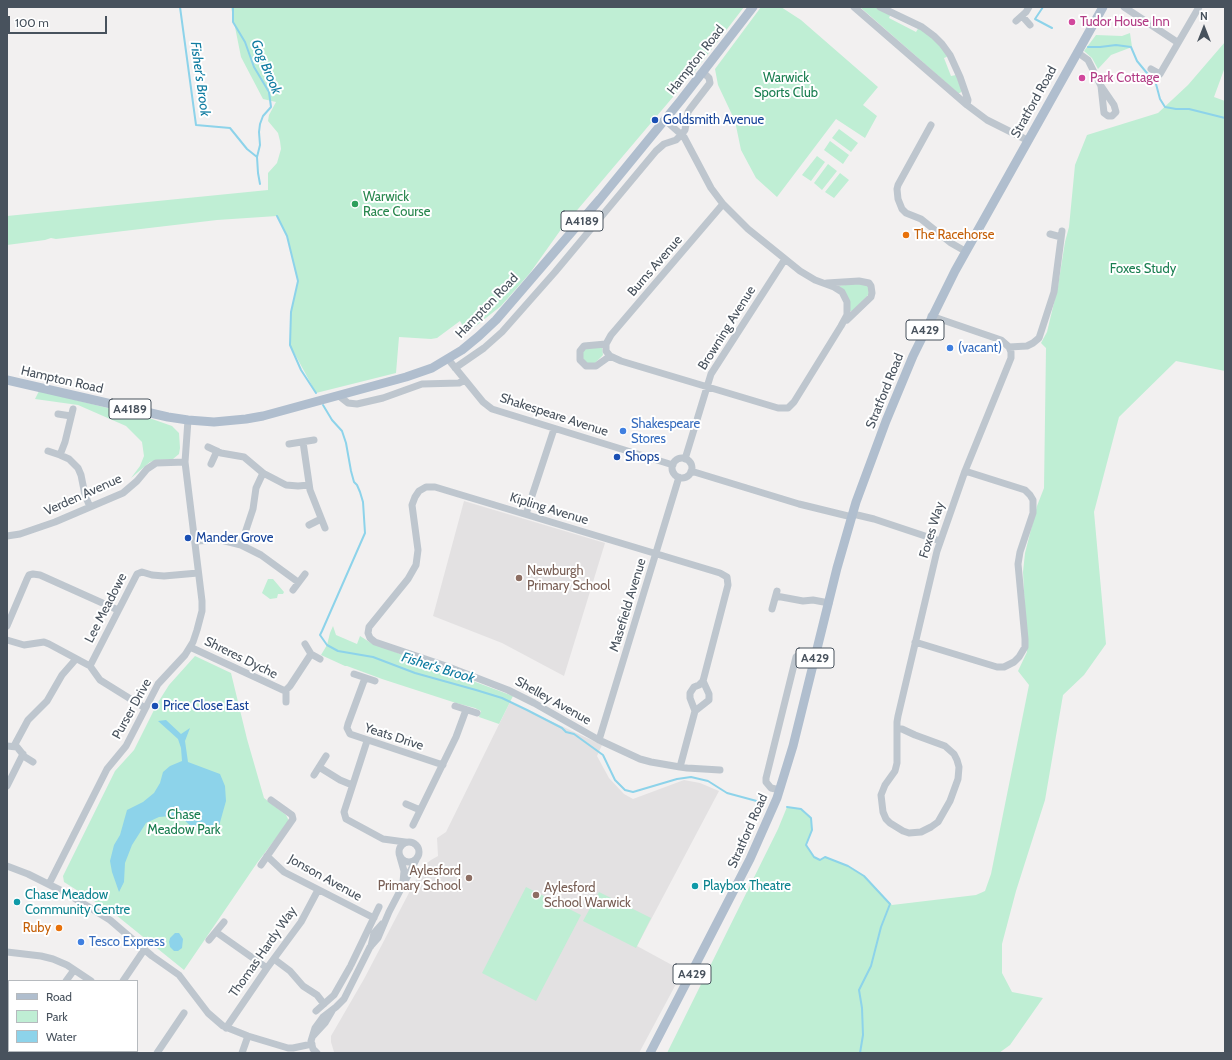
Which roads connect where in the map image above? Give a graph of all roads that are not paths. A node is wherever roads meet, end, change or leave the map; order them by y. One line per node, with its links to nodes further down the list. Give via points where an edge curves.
1 (753, 7): 12 (main road, Hampton Road / A4189)
2 (854, 7): 14 (street)
3 (880, 7): 14 (street, via 922,27 942,44 960,77 968,100)
4 (1030, 7): 8 (street, via 1019,18)
5 (1103, 7): 10 (main road, A429)
6 (1124, 7): 9 (street)
7 (1198, 7): 9 (street)
8 (1030, 25)
9 (1177, 42): 11 (street, via 1160,74)
10 (1077, 52): 13 (street, via 1088,60); 18 (main road, Stratford Road / A429)
11 (1151, 69)
12 (703, 72): 15 (main road, Hampton Road / A4189); 17 (street, via 710,83 688,112)
13 (1101, 86)
14 (967, 105): 18 (street, via 987,120)
15 (664, 120): 17 (street); 29 (main road, Hampton Road / A4189, via 590,212 496,320 471,343)
16 (931, 125): 21 (street, via 923,147 898,185 896,194 899,204 906,212 921,219)
17 (682, 134): 19 (street, via 711,188); 30 (street, Hampton Road, via 656,150 502,332)
18 (1027, 140): 21 (main road, Stratford Road / A429)
19 (723, 204): 22 (street); 26 (street, Burns Avenue)
20 (1050, 234): 27 (street, via 1061,234 1054,292 1039,338 1027,346)
21 (965, 251): 24 (main road, Stratford Road / A429)
22 (784, 259): 23 (street); 33 (street, Browning Avenue, via 711,374)
23 (824, 284): 25 (street, via 842,292 847,302 847,315); 25 (street, via 860,281 869,283 872,289 871,298)
24 (931, 316): 27 (street, via 1001,340); 58 (main road, Stratford Road / A429, via 886,421)
25 (841, 326): 33 (street, via 788,408 778,408)
26 (606, 344): 28 (street, via 606,351); 28 (street, via 584,346 580,351 580,360 586,366 593,367)
27 (1009, 347): 52 (street, Foxes Way, via 1011,358)
28 (610, 356): 33 (street, via 621,362)
29 (448, 359): 30 (street, Shakespeare Avenue); 34 (main road, Hampton Road / A4189, via 417,374)
30 (455, 368): 32 (street, Shakespeare Avenue)
31 (7, 380): 38 (main road, Hampton Road / A4189, via 151,414)
32 (465, 380): 34 (street, via 459,383 422,384 357,404 348,403); 39 (street, Shakespeare Avenue, via 492,409)
33 (707, 386): 47 (street, Browning Avenue)
34 (339, 396): 38 (main road, Hampton Road / A4189, via 246,419 214,422)
35 (73, 408): 37 (street)
36 (58, 414): 37 (street)
37 (71, 416): 46 (street)
38 (188, 420): 48 (street, Purser Drive)
39 (554, 428): 50 (street, Shakespeare Avenue); 57 (street)
40 (314, 440): 41 (street)
41 (303, 442): 42 (street); 55 (street)
42 (289, 444)
43 (208, 447): 45 (street)
44 (48, 451): 46 (street)
45 (217, 451): 49 (street); 53 (street, via 244,457)
46 (60, 455): 56 (street, via 69,459 78,468)
47 (685, 459): 50 (street, via 678,459); 51 (street, via 690,463)
48 (185, 462): 56 (street, Verden Avenue, via 156,464 147,469 128,490); 63 (street, Purser Drive)
49 (211, 464)
50 (673, 465): 54 (street, via 674,473)
51 (691, 471): 54 (street, via 686,477); 58 (street, via 798,504)
52 (965, 471): 64 (street, Foxes Way); 77 (street, via 1025,490 1033,500 1033,513 1018,564 1025,646 1014,662 997,667)
53 (263, 473): 55 (street, via 286,485); 65 (street, via 256,488 253,509)
54 (679, 477): 66 (street, Masefield Avenue)
55 (309, 485): 59 (street)
56 (90, 507): 62 (street, Verden Avenue, via 55,522)
57 (526, 514): 66 (street, Kipling Avenue); 76 (street, Kipling Avenue, via 435,487 426,487 416,494 412,505 418,550 416,565 408,579 369,627 368,636)
58 (852, 516): 64 (street, via 874,519); 71 (main road, Stratford Road / A429)
59 (321, 519): 60 (street); 61 (street)
60 (309, 525)
61 (325, 528)
62 (7, 536)
63 (195, 541): 65 (street, via 221,540); 67 (street, Purser Drive)
64 (940, 541): 77 (street, Foxes Way)
65 (241, 545): 69 (street, via 261,555)
66 (656, 554): 88 (street, Kipling Avenue, via 727,577 728,585); 97 (street, Masefield Avenue)
67 (198, 573): 73 (street, Lee Meadowe, via 164,576 138,572); 79 (street, Purser Drive, via 202,607)
68 (305, 574): 69 (street)
69 (298, 582): 70 (street)
70 (292, 590)
71 (828, 603): 72 (street, via 803,601 777,593); 80 (main road, Stratford Road / A429)
72 (772, 609)
73 (118, 610): 74 (street, via 33,574 29,575); 84 (street, Lee Meadowe)
74 (7, 626)
75 (7, 640): 82 (street, via 24,645 46,643)
76 (375, 642): 97 (street, Shelley Avenue, via 508,690)
77 (916, 642): 96 (street, Foxes Way)
78 (305, 644): 81 (street)
79 (190, 647): 89 (street, Shreres Dyche, via 280,690); 92 (street, Purser Drive, via 158,684)
80 (816, 652): 110 (main road, Stratford Road / A429); 110 (street, Stratford Road, via 801,653 796,657 766,778 768,785)
81 (311, 654): 83 (street); 89 (street, Shreres Dyche)
82 (76, 659): 84 (street); 99 (street, via 62,674 47,700 28,720)
83 (320, 659)
84 (90, 666): 92 (street, via 100,680)
85 (354, 674): 86 (street)
86 (365, 678): 87 (street); 98 (street, Yeats Drive, via 348,732)
87 (375, 681)
88 (703, 682): 94 (street, via 690,693); 94 (street, via 709,694 708,700)
89 (286, 690): 90 (street)
90 (286, 702)
91 (455, 706): 93 (street)
92 (145, 708): 122 (street, Purser Drive, via 126,746 105,773)
93 (466, 710): 95 (street); 103 (street)
94 (695, 710): 105 (street)
95 (477, 713)
96 (897, 729): 96 (street, Foxes Way, via 945,746 957,760 958,779 950,801 938,822 921,832 903,832 886,819 881,806 882,791 895,771 897,763)
97 (599, 740): 105 (street, Shelley Avenue, via 646,761)
98 (367, 741): 103 (street, Yeats Drive); 108 (street)
99 (11, 746): 100 (street, via 19,749)
100 (22, 754): 102 (street); 109 (street)
101 (326, 756): 104 (street)
102 (33, 762)
103 (443, 764): 113 (street)
104 (319, 767): 107 (street); 108 (street)
105 (680, 767): 106 (street, Shelley Avenue)
106 (720, 770)
107 (314, 775)
108 (352, 785): 115 (street, via 344,812 346,819)
109 (7, 786)
110 (780, 790): 147 (main road, Stratford Road / A429, via 766,827)
111 (272, 800): 117 (street, via 292,814 293,819)
112 (406, 804): 113 (street)
113 (420, 810): 114 (street)
114 (413, 824)
115 (383, 838): 116 (street); 118 (street)
116 (406, 842): 118 (street, via 400,847); 119 (street, via 412,842 419,848 420,853)
117 (267, 856): 120 (street); 124 (street, Jonson Avenue, via 284,872)
118 (400, 856): 119 (street, via 402,860 409,862); 123 (street, via 404,871)
119 (416, 860): 123 (street)
120 (261, 864)
121 (7, 866): 122 (street)
122 (48, 884): 130 (street, via 102,915)
123 (403, 884): 143 (street, via 384,921 374,934 344,999 319,1020)
124 (318, 890): 126 (street, Jonson Avenue); 132 (street, Thomas Hardy Way, via 301,922)
125 (379, 907): 126 (street)
126 (374, 918): 138 (street, via 334,995)
127 (224, 922): 128 (street)
128 (216, 932): 129 (street); 133 (street)
129 (209, 940)
130 (144, 950): 137 (street); 141 (street, via 179,975 208,1013)
131 (7, 952): 134 (street, via 49,957)
132 (274, 959): 133 (street, Thomas Hardy Way); 138 (street, via 290,971 303,986 317,995)
133 (267, 968): 141 (street, Thomas Hardy Way)
134 (74, 970): 135 (street); 136 (street)
135 (67, 980)
136 (89, 980)
137 (124, 980)
138 (324, 1004): 139 (street)
139 (316, 1011)
140 (184, 1013): 144 (street)
141 (226, 1028): 142 (street)
142 (248, 1036): 143 (street, via 288,1048); 145 (street)
143 (312, 1041): 146 (street)
144 (158, 1053)
145 (242, 1053)
146 (317, 1053)
147 (650, 1053)

